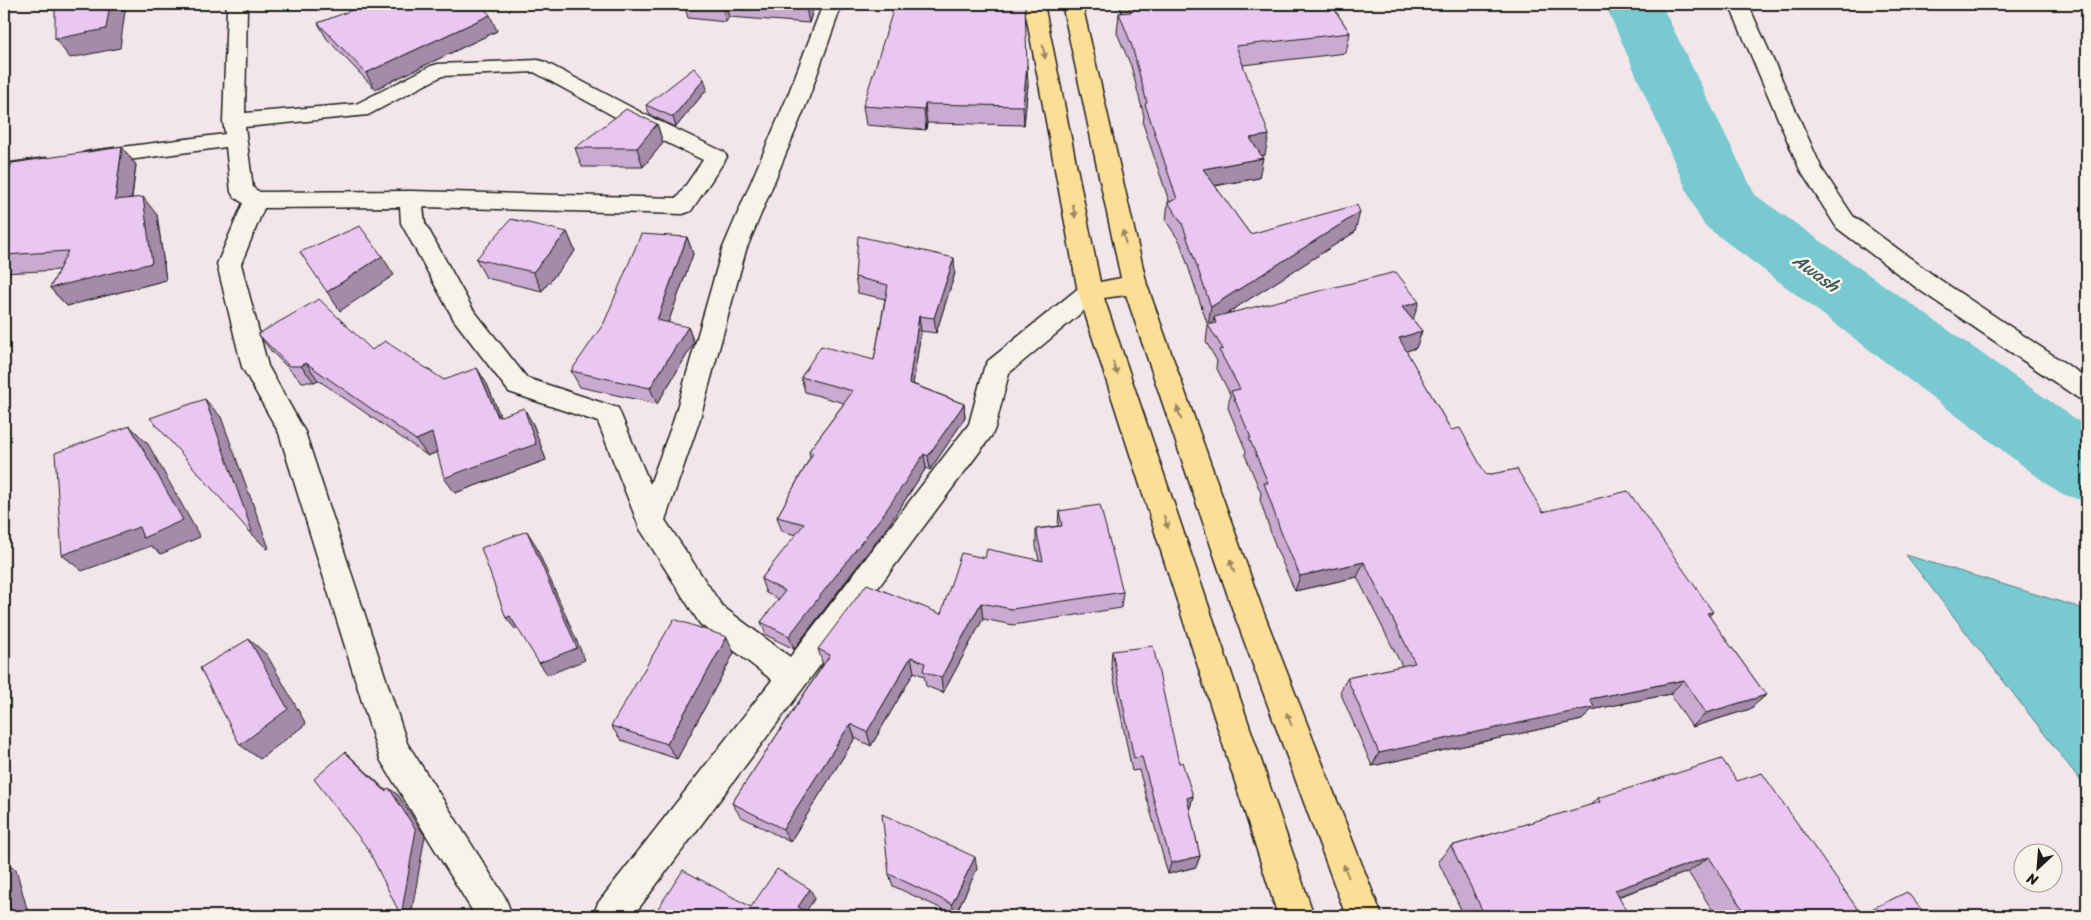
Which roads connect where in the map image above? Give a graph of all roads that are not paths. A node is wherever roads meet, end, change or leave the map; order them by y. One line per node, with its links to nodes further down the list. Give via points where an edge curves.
1 (239, 4): 6 (street)
2 (833, 4): 13 (street, via 734,250 686,422)
3 (1034, 4): 11 (main road, one-way to 11)
4 (1072, 4): 10 (main road, one-way to 4)
5 (1738, 4): 12 (street, via 1811,170 1846,222 1927,283)
6 (235, 130): 7 (street, via 168,147); 8 (street, via 361,110 438,70 538,66 636,120 716,157 683,206); 9 (street, via 242,192)
7 (4, 171)
8 (411, 199): 9 (street); 13 (street, via 413,223 463,314 518,385 609,415)
9 (256, 200): 15 (street, via 229,264 255,367 292,432 393,750 492,910)
10 (1135, 285): 11 (main road); 18 (main road, one-way to 10, via 1248,611)
11 (1090, 292): 14 (street, via 997,368 982,428); 17 (main road, one-way to 17)
12 (2087, 391)
13 (650, 520): 14 (street, via 711,615)
14 (792, 677): 16 (street)
15 (489, 916)
16 (611, 916)
17 (1296, 916)
18 (1364, 916)

